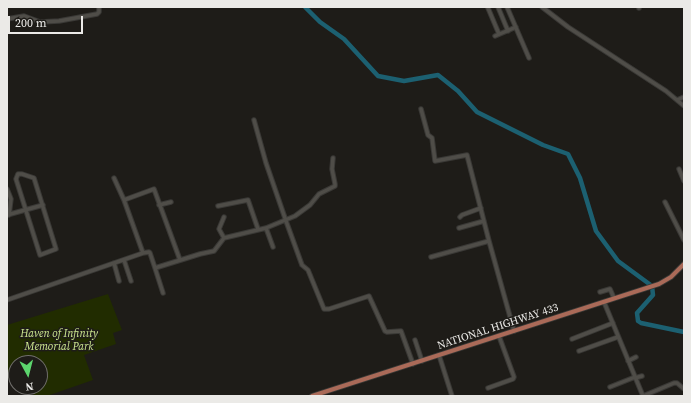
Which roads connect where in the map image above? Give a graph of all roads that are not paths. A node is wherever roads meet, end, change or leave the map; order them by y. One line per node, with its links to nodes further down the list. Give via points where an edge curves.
1 (99, 7): 6 (street, via 97,14 59,21 37,22 24,16)
2 (498, 7): 8 (street)
3 (507, 7): 7 (street)
4 (542, 7): 13 (street)
5 (488, 8): 9 (street)
6 (7, 19)
7 (516, 27): 8 (street); 11 (street)
8 (508, 31): 9 (street)
9 (499, 34): 10 (street)
10 (495, 36)
11 (529, 58)
12 (684, 97): 13 (street)
13 (677, 100): 14 (street)
14 (684, 106)
15 (421, 109): 28 (street, via 428,135 432,138 435,161 467,155)
16 (254, 120): 33 (street)
17 (333, 158): 33 (street, via 335,186 319,194 310,205)
18 (679, 169): 20 (street)
19 (114, 178): 22 (street)
20 (684, 181)
21 (7, 189): 30 (street, via 11,199)
22 (124, 200): 26 (street, via 154,189); 42 (street)
23 (171, 202): 26 (street)
24 (665, 202): 39 (street)
25 (43, 205): 29 (street); 29 (street, via 34,177 18,174 16,178); 29 (street, via 56,249 40,255)
26 (159, 205): 45 (street)
27 (218, 206): 37 (street, via 248,200)
28 (481, 208): 32 (street); 34 (street)
29 (25, 211): 30 (street)
30 (8, 215)
31 (224, 217): 38 (street, via 219,229)
32 (460, 217)
33 (286, 221): 35 (street); 67 (street, via 302,265 308,270 324,309 368,296 385,331 401,331)
34 (484, 221): 36 (street); 40 (street)
35 (266, 228): 37 (street); 41 (street)
36 (459, 228)
37 (258, 229): 38 (street)
38 (224, 238): 45 (street, via 214,251)
39 (684, 240)
40 (489, 241): 43 (street); 57 (street)
41 (273, 247)
42 (143, 254): 44 (street); 48 (street, via 150,253)
43 (431, 257)
44 (124, 260): 46 (street); 49 (street)
45 (180, 260): 48 (street)
46 (114, 263): 50 (street); 54 (street)
47 (684, 264): 53 (main road, NATIONAL HIGHWAY 433, via 660,284)
48 (155, 268): 52 (street)
49 (131, 281)
50 (120, 282)
51 (600, 292): 53 (street, via 609,289)
52 (163, 293)
53 (614, 298): 55 (main road, NATIONAL HIGHWAY 433)
54 (7, 300)
55 (604, 302): 56 (street); 57 (main road, NATIONAL HIGHWAY 433)
56 (612, 323): 59 (street); 60 (street)
57 (514, 331): 58 (main road, NATIONAL HIGHWAY 433)
58 (499, 336): 63 (main road, NATIONAL HIGHWAY 433); 71 (street, via 514,377)
59 (618, 337): 62 (street); 66 (street)
60 (572, 339)
61 (415, 340): 65 (street)
62 (579, 351)
63 (439, 355): 65 (main road, NATIONAL HIGHWAY 433); 74 (street)
64 (636, 357): 66 (street)
65 (422, 361): 67 (main road, NATIONAL HIGHWAY 433)
66 (628, 361): 69 (street)
67 (413, 364): 73 (main road, NATIONAL HIGHWAY 433)
68 (642, 376): 69 (street)
69 (635, 378): 70 (street); 75 (street)
70 (610, 387)
71 (488, 388)
72 (684, 389): 75 (street, via 674,384)
73 (312, 396)
74 (452, 396)
75 (643, 396)

